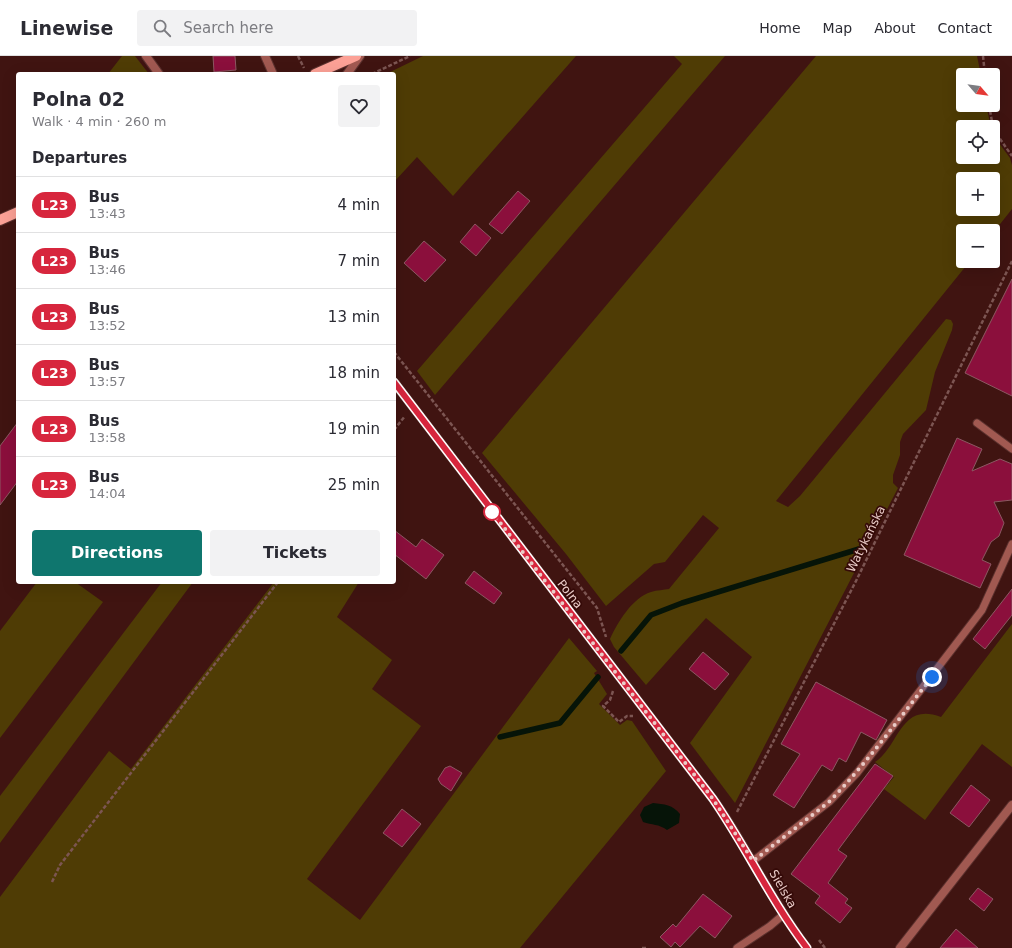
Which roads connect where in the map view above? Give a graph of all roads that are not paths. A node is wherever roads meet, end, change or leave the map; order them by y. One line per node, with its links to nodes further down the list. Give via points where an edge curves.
1 (146, 56): 5 (street)
2 (265, 56): 6 (street)
3 (360, 56): 8 (street)
4 (348, 57): 7 (main road)
5 (158, 72)
6 (272, 72)
7 (319, 72)
8 (348, 72)
9 (16, 213): 10 (main road)
10 (0, 220)
11 (396, 385): 16 (street, Polna)
12 (977, 423): 13 (lane)
13 (1012, 449)
14 (1012, 544): 17 (lane, via 982,610 857,773 829,802)
15 (1012, 804): 21 (street)
16 (728, 821): 17 (street, Sielska)
17 (753, 861): 18 (street, Sielska)
18 (783, 915): 19 (lane); 20 (street, Sielska)
19 (737, 948)
20 (807, 948)
21 (900, 948)

